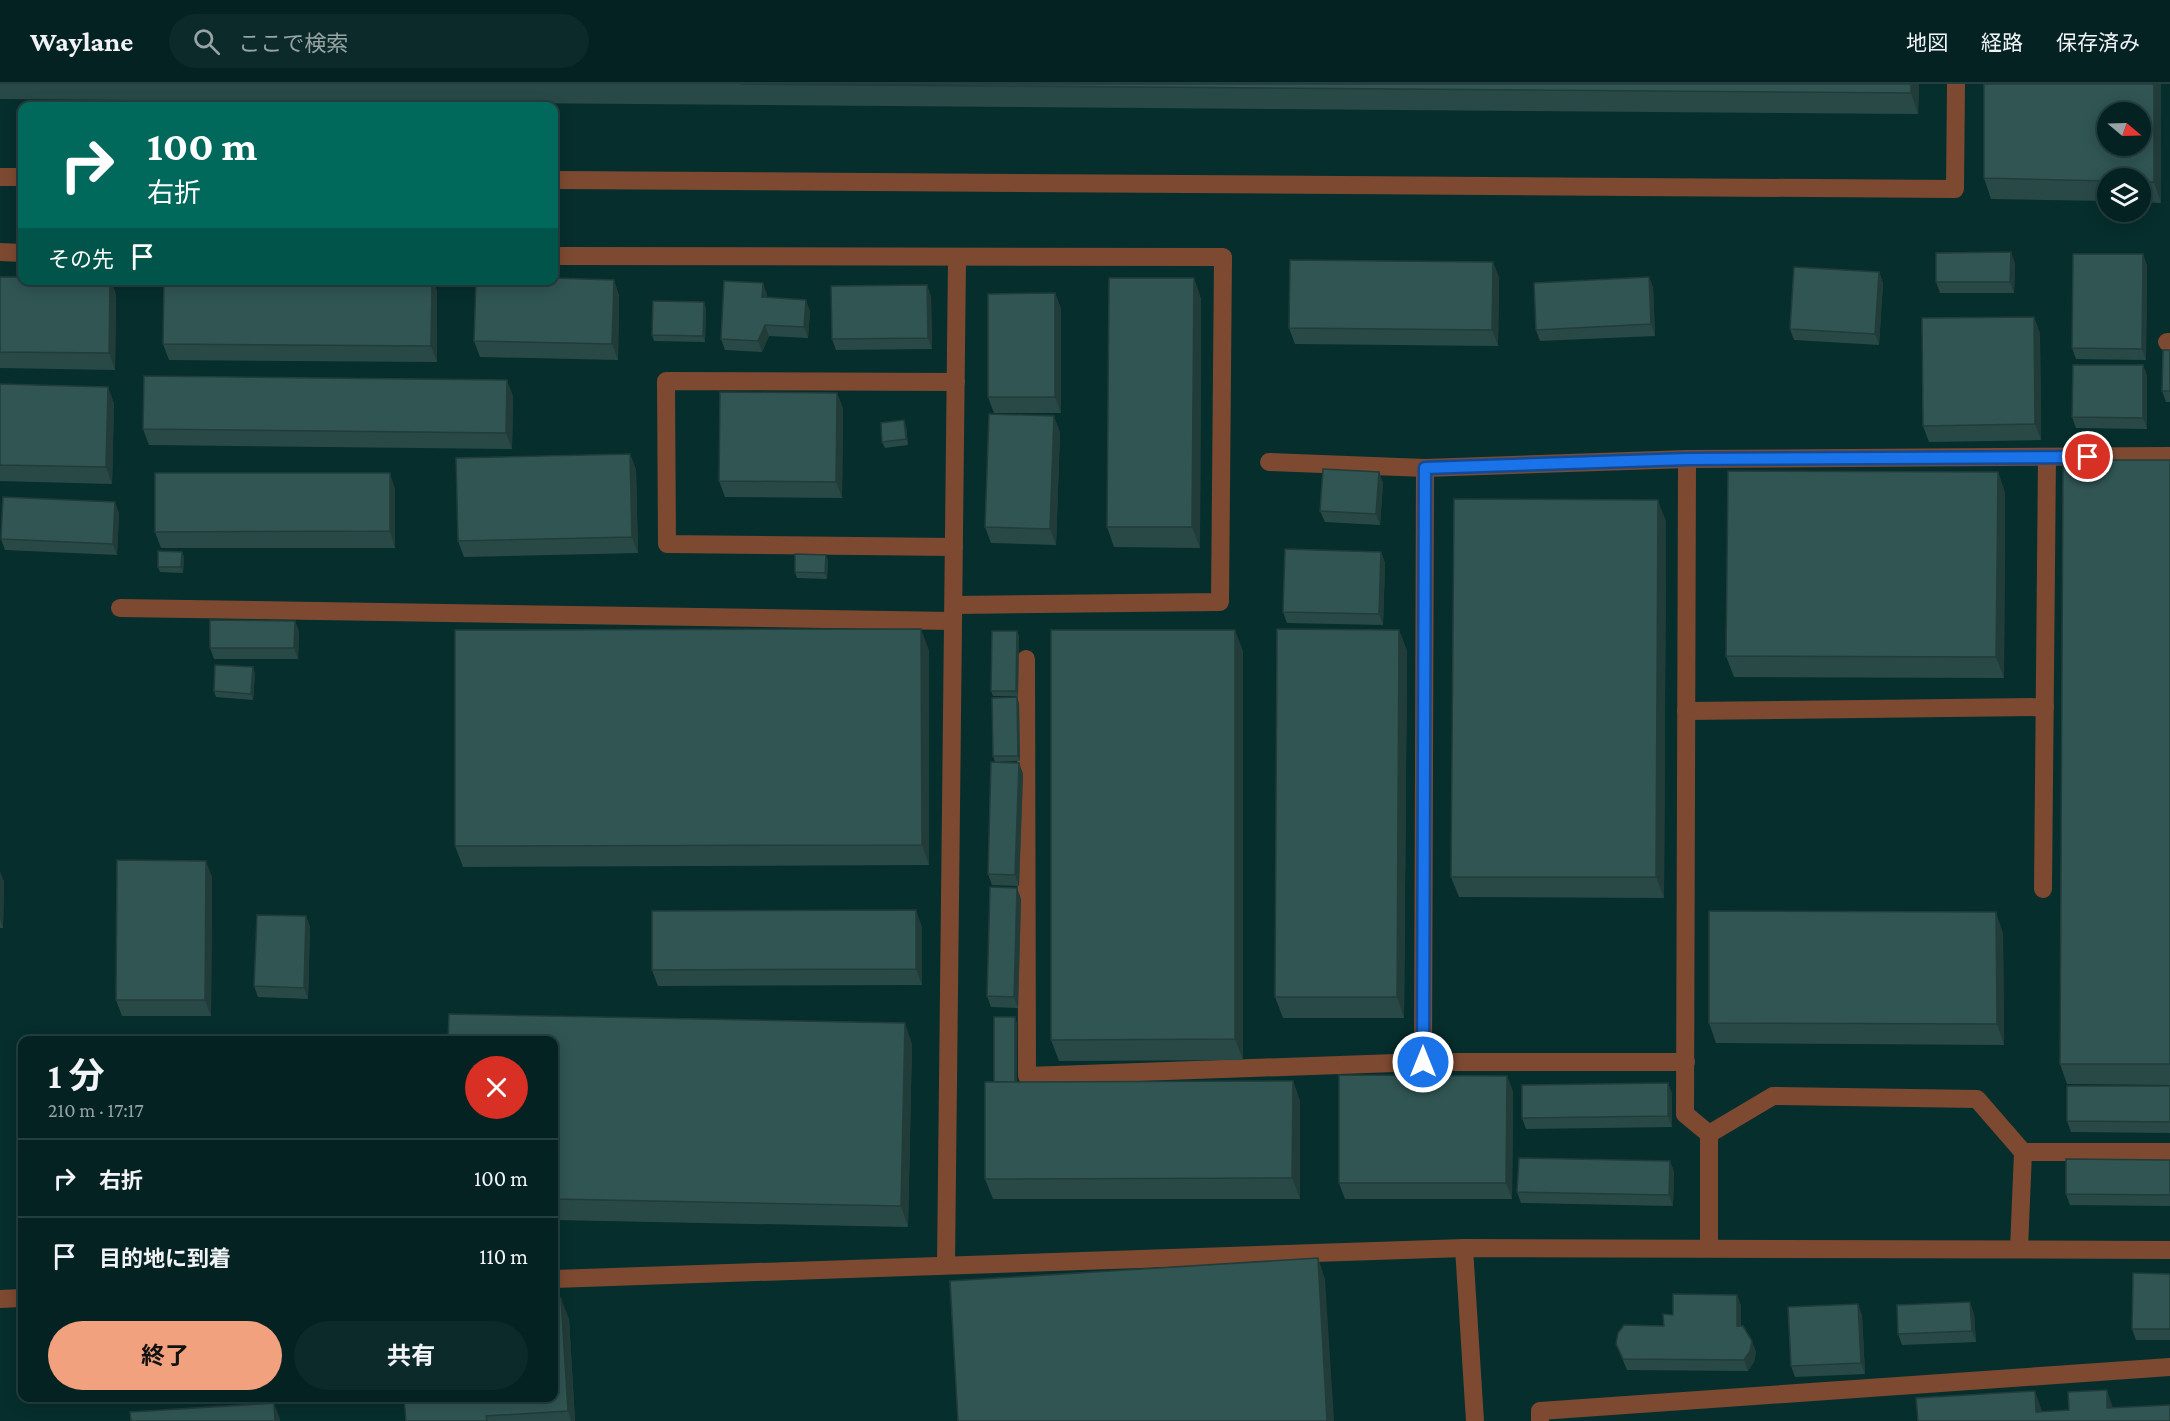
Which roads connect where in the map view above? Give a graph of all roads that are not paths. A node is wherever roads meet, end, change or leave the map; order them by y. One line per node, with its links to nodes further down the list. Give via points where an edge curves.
1 (1956, 84): 4 (lane, via 1955,189)
2 (0, 177): 3 (lane)
3 (18, 177)
4 (558, 180)
5 (0, 252): 6 (lane)
6 (18, 253)
7 (558, 256): 8 (lane)
8 (957, 258): 9 (lane); 17 (lane, via 1223,258 1221,578 1220,602)
9 (956, 382): 15 (lane); 15 (lane, via 666,381 667,544)
10 (2170, 456): 11 (lane)
11 (2047, 457): 12 (lane); 19 (lane)
12 (1687, 459): 14 (lane); 20 (lane)
13 (1269, 462): 14 (lane)
14 (1425, 468): 22 (lane)
15 (954, 547): 17 (lane)
16 (120, 608): 17 (lane)
17 (954, 613): 31 (lane)
18 (1026, 659): 22 (lane, via 1027,1076)
19 (2045, 707): 20 (lane); 21 (lane)
20 (1686, 711): 23 (lane)
21 (2043, 888)
22 (1423, 1062): 23 (lane)
23 (1686, 1062): 24 (lane, via 1685,1114)
24 (1709, 1134): 25 (lane, via 1773,1096 1977,1099); 28 (lane)
25 (2023, 1152): 26 (lane); 29 (lane)
26 (2170, 1152)
27 (1464, 1248): 28 (lane); 31 (lane); 36 (lane)
28 (1709, 1248): 29 (lane)
29 (2019, 1249): 30 (lane)
30 (2170, 1250)
31 (946, 1265): 32 (lane)
32 (558, 1279)
33 (18, 1298): 34 (lane)
34 (0, 1299)
35 (2170, 1367): 37 (lane, via 1540,1411)
36 (1474, 1421)
37 (1540, 1421)

